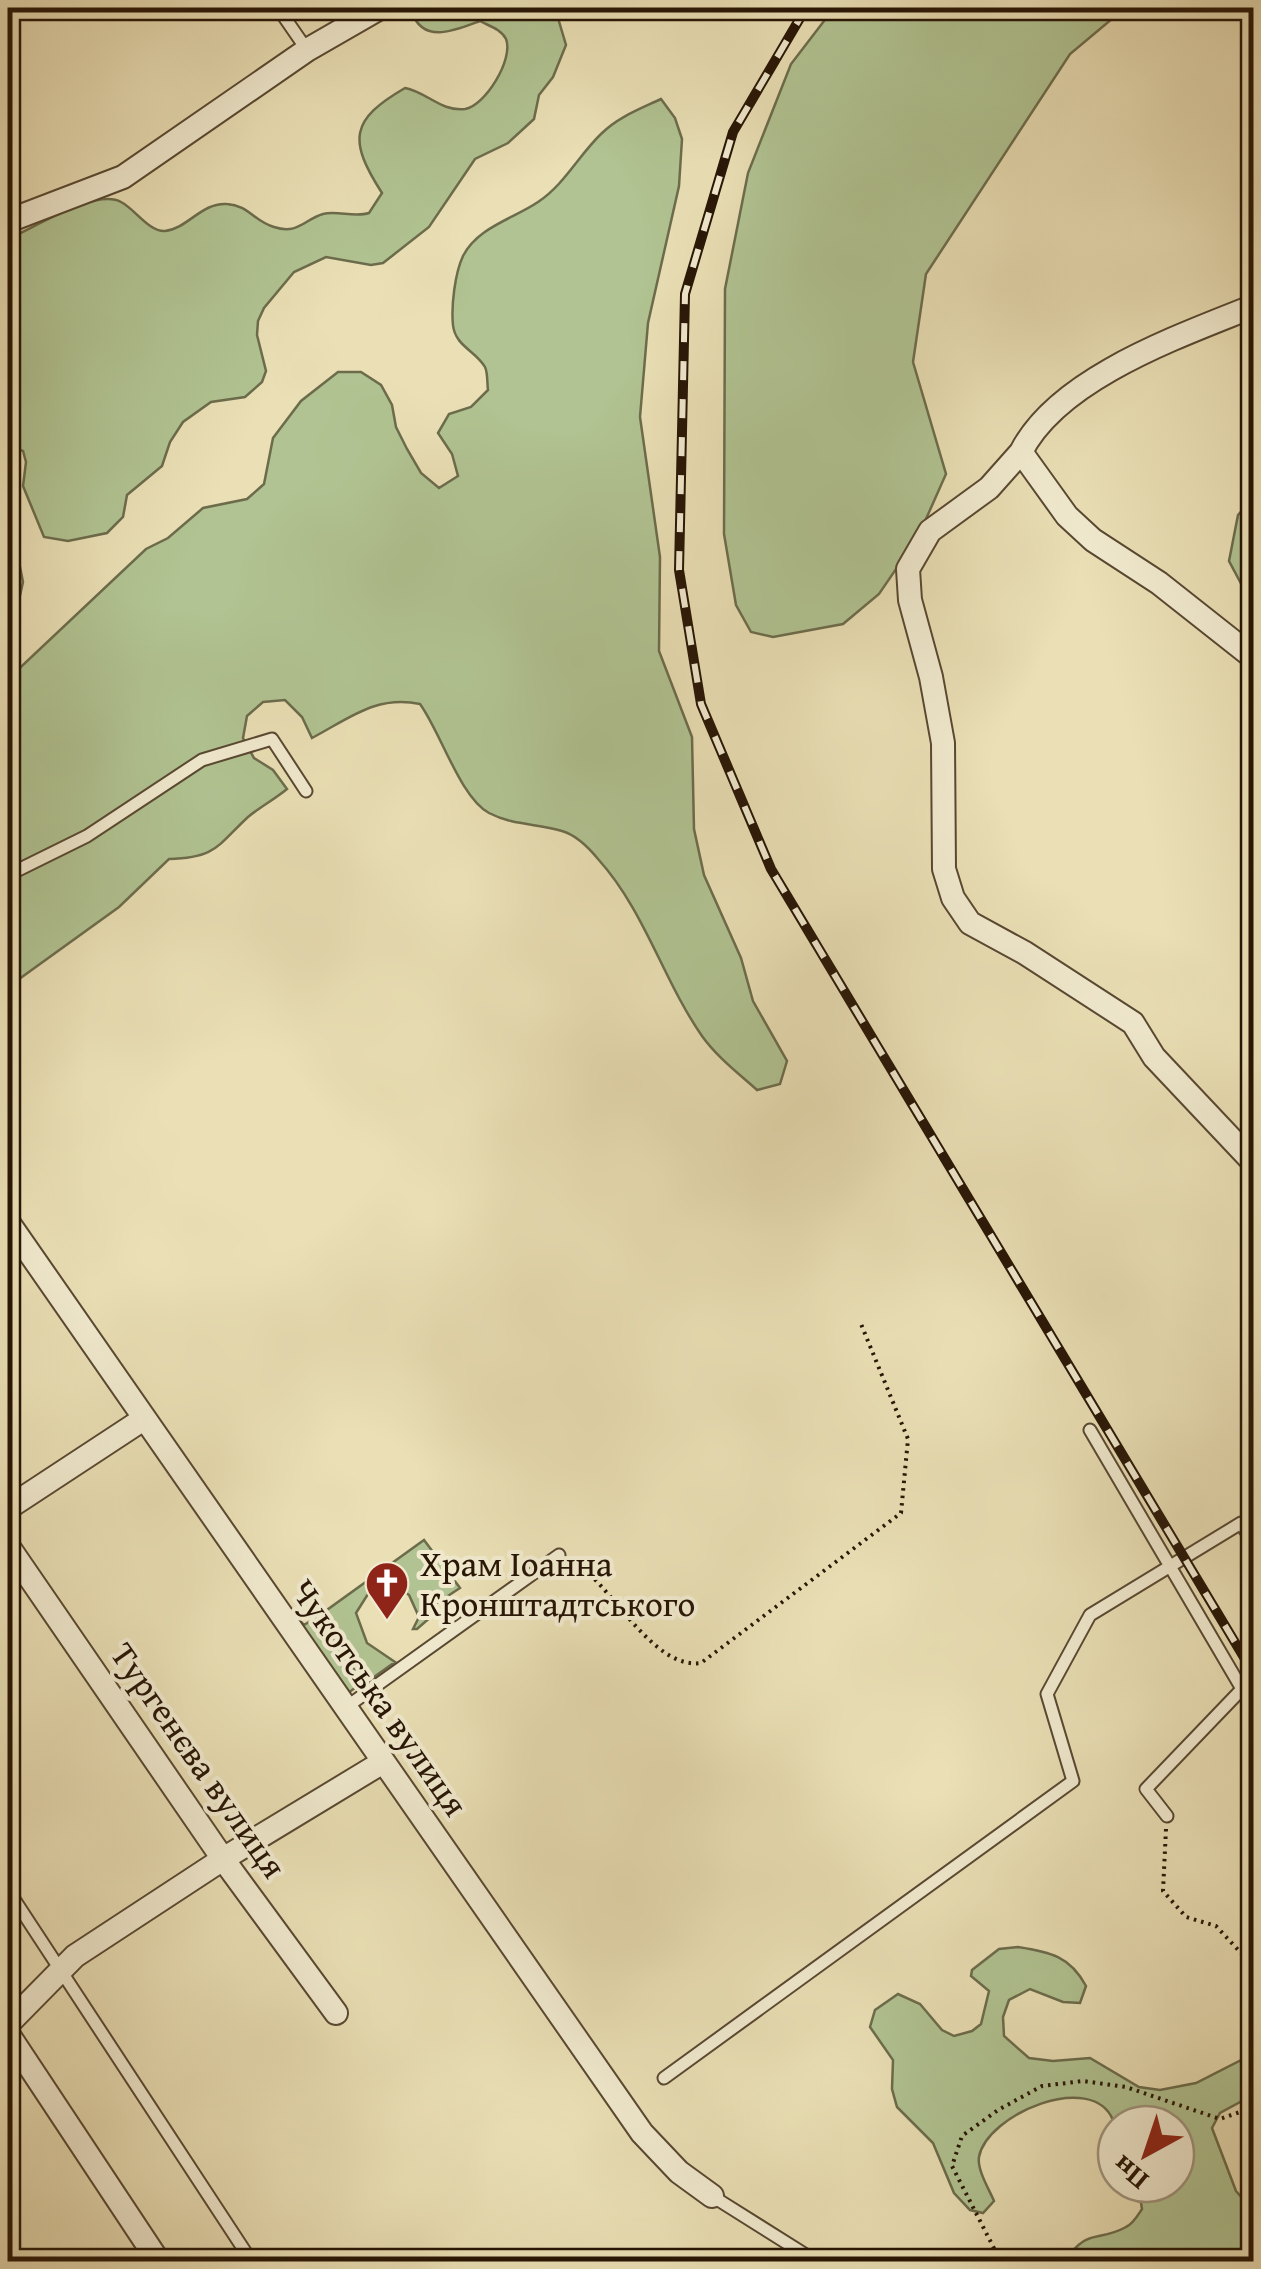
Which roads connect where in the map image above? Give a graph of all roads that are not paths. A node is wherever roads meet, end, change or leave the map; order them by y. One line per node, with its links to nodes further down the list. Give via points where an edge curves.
1 (278, 8): 3 (lane)
2 (380, 8): 3 (street)
3 (307, 50): 4 (street, via 124,177)
4 (8, 219)
5 (1254, 306): 6 (street, via 1126,363 1066,399)
6 (1021, 452): 7 (street, via 1093,540 1159,582); 10 (street, via 989,488 930,530 908,569 942,743 944,869 953,898 970,923 1134,1023 1154,1057)
7 (1254, 658)
8 (306, 791): 9 (lane, via 272,739 202,760 87,836)
9 (8, 875)
10 (1254, 1163)
11 (8, 1222): 12 (street, Чукотська вулиця)
12 (142, 1420): 14 (street); 19 (street, Чукотська вулиця)
13 (1090, 1430): 18 (lane)
14 (8, 1508)
15 (1254, 1544): 18 (lane, via 1241,1523)
16 (8, 1546): 22 (street, Тургенєва вулиця)
17 (559, 1556): 19 (lane)
18 (1169, 1566): 21 (lane, via 1242,1689 1146,1788); 28 (lane, via 1090,1615 1046,1694 1073,1781)
19 (345, 1708): 20 (street, Чукотська вулиця)
20 (383, 1762): 22 (street); 29 (street, Чукотська вулиця, via 642,2133)
21 (1167, 1816)
22 (224, 1859): 24 (street); 25 (street, Тургенєва вулиця)
23 (8, 1890): 24 (lane)
24 (59, 1972): 26 (street); 31 (lane)
25 (336, 2013)
26 (8, 2024)
27 (8, 2034): 30 (street)
28 (664, 2078)
29 (712, 2196): 32 (lane)
30 (159, 2262)
31 (252, 2262)
32 (816, 2262)

